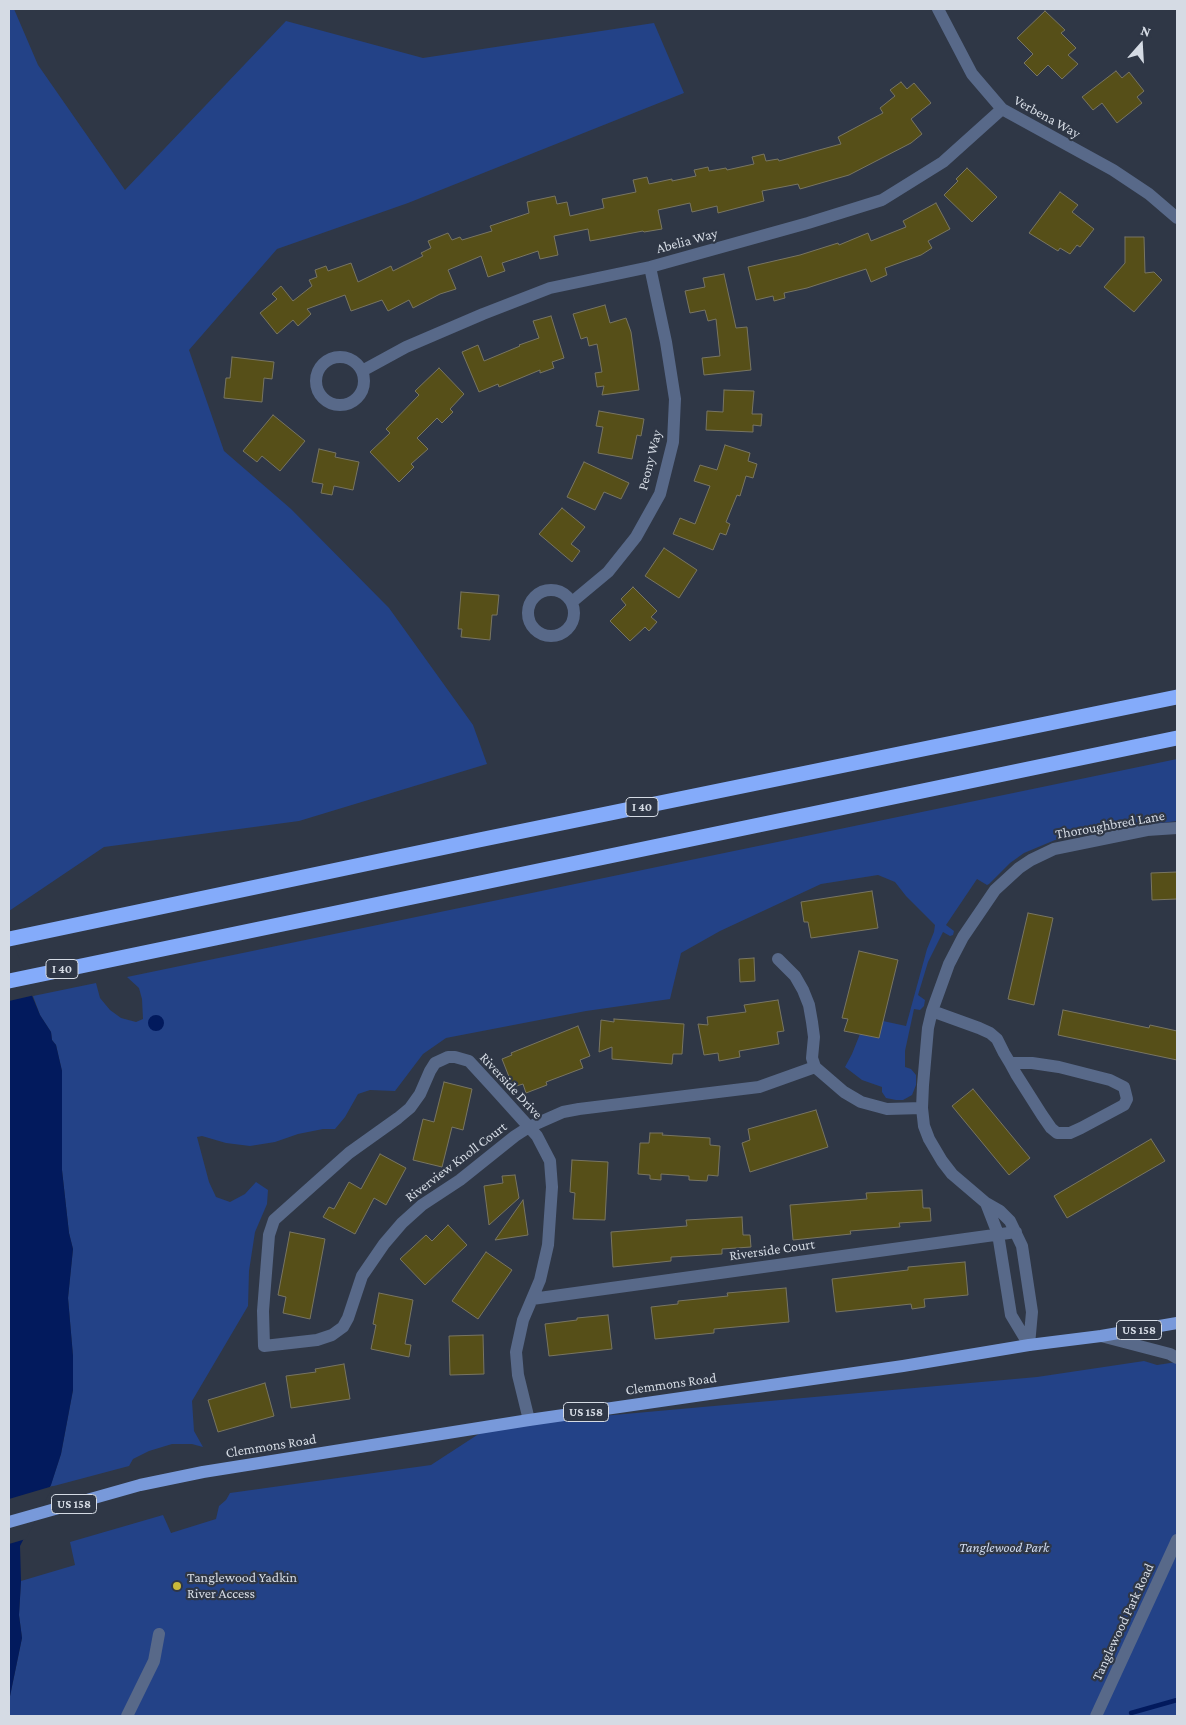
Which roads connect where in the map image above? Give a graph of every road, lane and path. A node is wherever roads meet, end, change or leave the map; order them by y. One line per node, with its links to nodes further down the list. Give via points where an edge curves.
1 (938, 9): 2 (street, Verbena Way, via 972,74)
2 (1002, 109): 3 (street, Verbena Way, via 1113,170); 4 (street, Abelia Way, via 943,162 882,200)
3 (1177, 218)
4 (650, 267): 5 (street, Abelia Way, via 550,288 406,347); 6 (street, Peony Way, via 675,399 673,442 660,494 636,537 608,572)
5 (362, 371)
6 (572, 602)
7 (1177, 696): 10 (highway, I 40)
8 (1177, 738): 12 (highway, I 40)
9 (1177, 828): 13 (street, Thoroughbred Lane, via 1147,830 1054,849 1020,868 995,890 963,937 949,964)
10 (9, 939)
11 (778, 959): 15 (street, via 804,990 814,1037 812,1058)
12 (9, 980)
13 (932, 1012): 14 (street, via 990,1033 997,1039); 16 (street, Thoroughbred Lane)
14 (1010, 1064): 14 (street, via 1057,1133 1070,1134 1124,1105 1127,1099 1124,1087 1110,1080 1059,1067)
15 (815, 1067): 16 (street, via 861,1102 888,1109); 17 (street, Riverview Knoll Court, via 759,1087 579,1109 563,1112)
16 (922, 1108): 18 (street, Thoroughbred Lane, via 924,1126 942,1161)
17 (529, 1127): 21 (street, Riverside Drive, via 550,1160 552,1187 548,1245); 25 (street, Riverview Knoll Court, via 402,1223 362,1276 348,1318 338,1332 317,1340); 25 (street, Riverside Drive, via 469,1061 448,1056 435,1063 410,1108 349,1154 274,1220 269,1244)
18 (986, 1203): 19 (street, via 1000,1211); 20 (street, Thoroughbred Lane)
19 (1016, 1232): 20 (street, Riverside Court); 24 (street, via 1022,1246 1032,1312)
20 (998, 1234): 21 (street, Riverside Court); 24 (street, Thoroughbred Lane, via 1011,1315)
21 (532, 1299): 27 (street, Riverside Drive, via 519,1333 516,1352)
22 (1177, 1323): 23 (main road, Clemmons Road / US 158)
23 (1101, 1336): 24 (main road, Clemmons Road / US 158); 26 (street)
24 (1028, 1345): 27 (main road, Clemmons Road / US 158)
25 (264, 1346)
26 (1177, 1358)
27 (528, 1420): 28 (main road, Clemmons Road / US 158, via 203,1472 140,1485)
28 (9, 1522)
29 (1177, 1540): 32 (street, Tanglewood Park Road)
30 (159, 1634): 31 (street, via 154,1662)
31 (127, 1716)
32 (1096, 1716)

